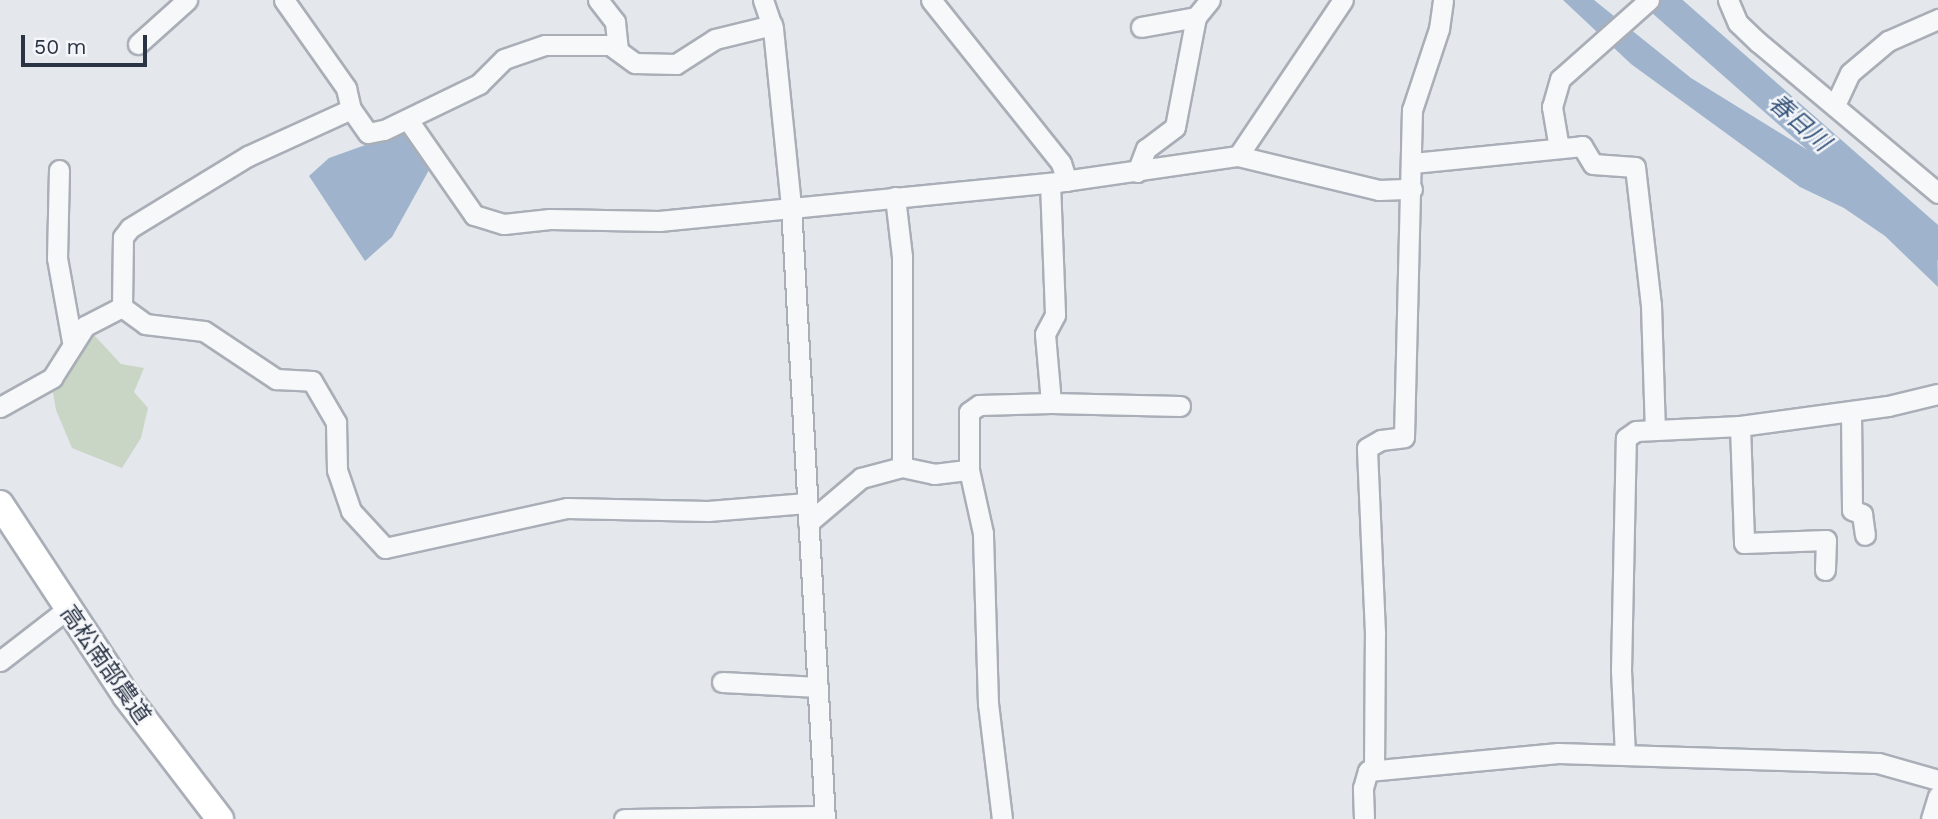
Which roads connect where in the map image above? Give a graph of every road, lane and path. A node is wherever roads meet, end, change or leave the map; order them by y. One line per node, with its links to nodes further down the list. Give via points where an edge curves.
1 (187, 0): 15 (street)
2 (284, 0): 18 (street, via 340,78)
3 (598, 0): 16 (street, via 615,22)
4 (764, 0): 13 (street)
5 (930, 0): 25 (street, via 1061,163)
6 (1210, 0): 11 (street)
7 (1343, 0): 21 (street)
8 (1443, 0): 22 (street, via 1439,29 1412,110)
9 (1649, 0): 20 (street, via 1560,79 1552,107)
10 (1728, 0): 17 (street, via 1738,23 1758,43)
11 (1196, 18): 14 (street); 24 (street, via 1175,127 1146,149)
12 (1938, 19): 17 (street, via 1888,41 1850,73)
13 (772, 25): 16 (street, via 715,39 676,64 635,63); 29 (street)
14 (1141, 27)
15 (138, 44)
16 (618, 49): 19 (street, via 582,42 517,52 479,84)
17 (1836, 103): 27 (street)
18 (351, 109): 19 (street, via 368,133); 30 (street, via 247,156 130,228 123,237)
19 (408, 120): 29 (street, via 474,215 504,224 550,219 659,221)
20 (1559, 148): 22 (street); 38 (street, via 1582,146 1592,164 1635,167 1651,305)
21 (1238, 156): 24 (street); 26 (street, via 1379,190)
22 (1413, 163): 26 (street)
23 (59, 170): 31 (street, via 57,258)
24 (1137, 172): 25 (street)
25 (1059, 182): 28 (street); 33 (street, via 1055,315 1045,334)
26 (1412, 189): 51 (street, via 1404,437 1367,447 1375,633)
27 (1938, 193)
28 (895, 197): 29 (street); 39 (street, via 902,257)
29 (791, 206): 41 (street)
30 (122, 307): 31 (street, via 85,326); 41 (street, via 145,324 204,331 276,379 312,381 336,422 337,470 351,511 386,548 567,508 708,511)
31 (72, 341): 35 (street, via 52,378)
32 (1938, 394): 36 (street)
33 (1051, 403): 34 (street); 40 (street, via 979,405 969,412)
34 (1181, 406)
35 (0, 407)
36 (1851, 412): 37 (street); 44 (street, via 1852,510 1862,514)
37 (1740, 426): 38 (street); 45 (street, via 1744,543 1826,540)
38 (1655, 429): 50 (street, via 1636,431 1626,438 1621,671)
39 (902, 467): 40 (street, via 934,474); 43 (street, via 861,478)
40 (969, 470): 57 (street, via 983,533 988,704)
41 (807, 503): 43 (street)
42 (0, 504): 46 (street, 高松南部農道)
43 (808, 523): 49 (street)
44 (1865, 535)
45 (1825, 570)
46 (66, 610): 47 (street); 55 (street, 高松南部農道)
47 (0, 661)
48 (722, 682): 49 (street)
49 (818, 687): 54 (street)
50 (1625, 755): 51 (street, via 1558,753); 52 (street, via 1878,763)
51 (1374, 770): 58 (street, via 1368,771 1363,788)
52 (1938, 780)
53 (1938, 796): 59 (street)
54 (825, 818): 56 (street)
55 (220, 819)
56 (624, 819)
57 (1003, 819)
58 (1364, 819)
59 (1931, 819)

